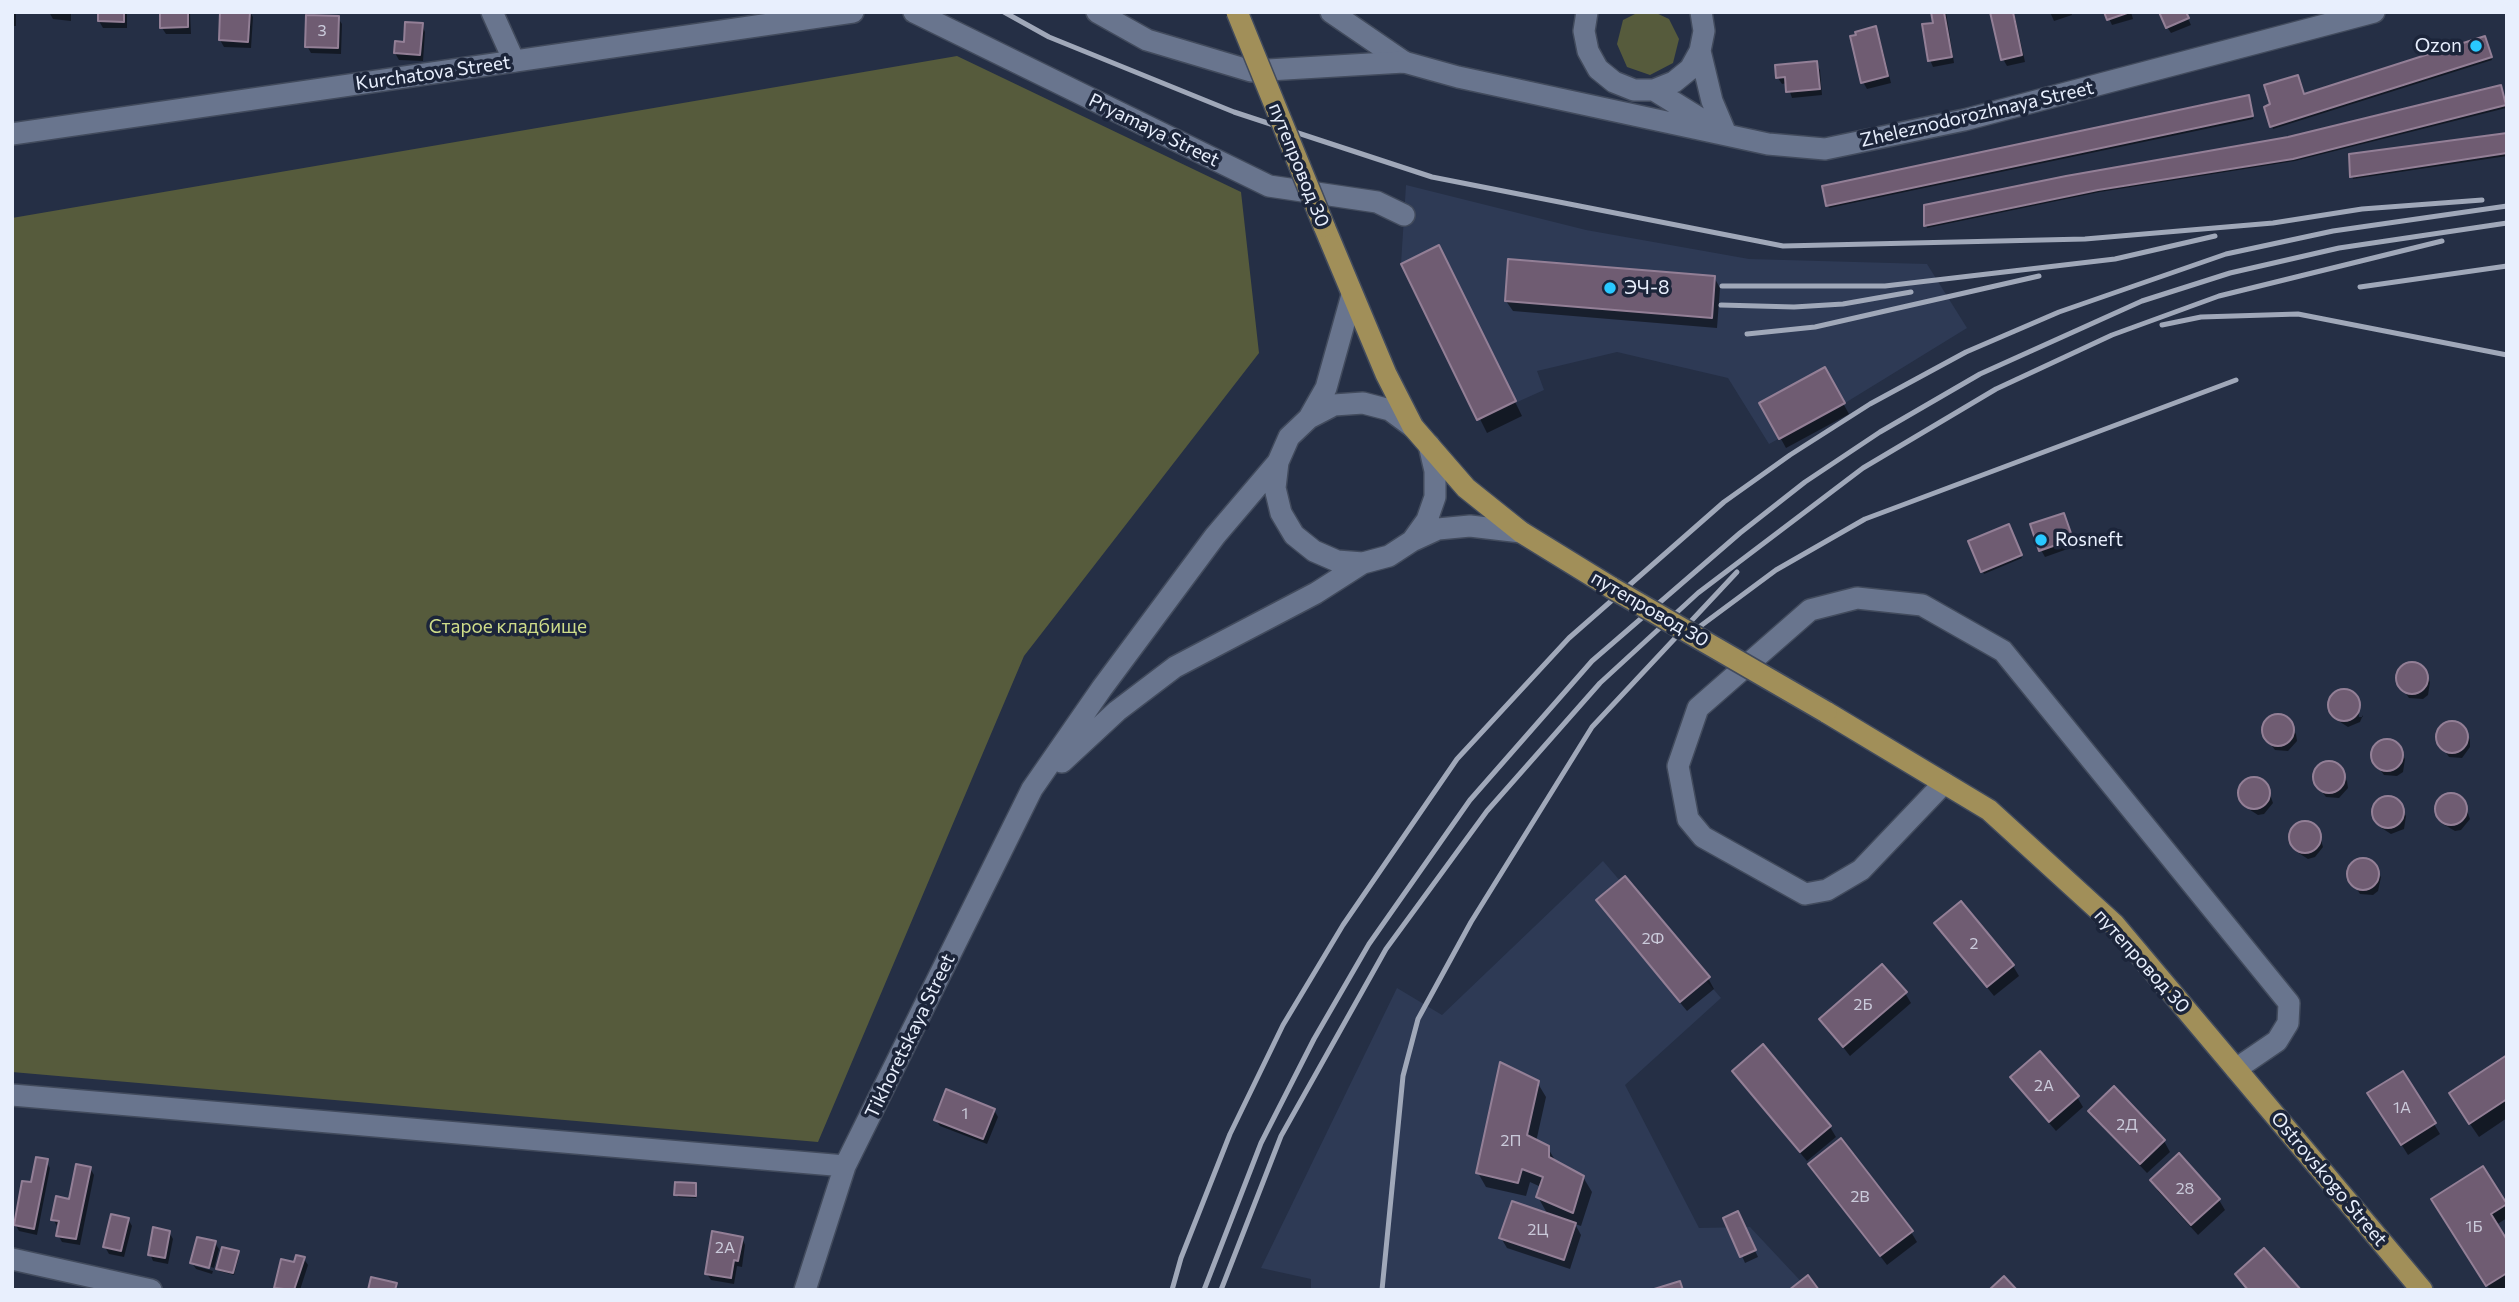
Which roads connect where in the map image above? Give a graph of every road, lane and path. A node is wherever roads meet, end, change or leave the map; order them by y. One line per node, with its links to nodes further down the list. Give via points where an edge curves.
1 (492, 12): 11 (street)
2 (853, 12): 11 (street, Kurchatova Street)
3 (914, 12): 17 (street, Pryamaya Street, via 1269,186 1377,202)
4 (1097, 12): 12 (street, via 1147,40 1251,71)
5 (1237, 12): 18 (main road, путепровод 30, bridge)
6 (1331, 12): 12 (street)
7 (1587, 12): 13 (street, via 1584,31 1598,69 1614,82)
8 (1701, 12): 10 (street)
9 (2374, 12): 16 (street, Zheleznodorozhnaya Street, via 1964,120 1825,149 1768,144)
10 (1700, 51): 13 (street, via 1690,69 1674,82); 16 (street)
11 (514, 61): 15 (street, Kurchatova Street)
12 (1404, 62): 14 (street, Zheleznodorozhnaya Street)
13 (1644, 90): 14 (street); 16 (street)
14 (1575, 100): 16 (street, Zheleznodorozhnaya Street)
15 (12, 134)
16 (1726, 134)
17 (1404, 215)
18 (1352, 295): 19 (street, via 1326,388); 20 (main road, путепровод 30)
19 (1309, 418): 20 (street, via 1334,405 1363,403 1390,410); 22 (street, via 1289,437)
20 (1413, 427): 21 (main road, путепровод 30)
21 (1429, 445): 23 (main road, путепровод 30, via 1466,488); 24 (street, via 1436,471 1435,497 1427,520)
22 (1278, 462): 25 (street, via 1275,488 1281,513 1294,535 1337,561); 27 (street, via 1215,536)
23 (1521, 532): 24 (street, via 1471,526 1438,529); 26 (main road, путепровод 30, bridge)
24 (1412, 541): 25 (street, via 1389,556)
25 (1363, 563): 27 (street, via 1316,593 1175,667 1117,711)
26 (1944, 783): 28 (main road, путепровод 30, via 1989,810 2113,924); 28 (street, via 1861,870 1827,890 1805,894 1703,837 1688,819 1678,766 1699,708 1810,610 1857,598 1922,605 2003,651 2289,1003 2288,1023 2277,1041)
27 (1032, 789): 30 (street, Tikhoretskaya Street)
28 (2236, 1069): 34 (main road, Ostrovskogo Street)
29 (12, 1095): 30 (street)
30 (845, 1166): 33 (street, Tikhoretskaya Street)
31 (12, 1259): 32 (street)
32 (151, 1290)
33 (805, 1290)
34 (2422, 1290)

